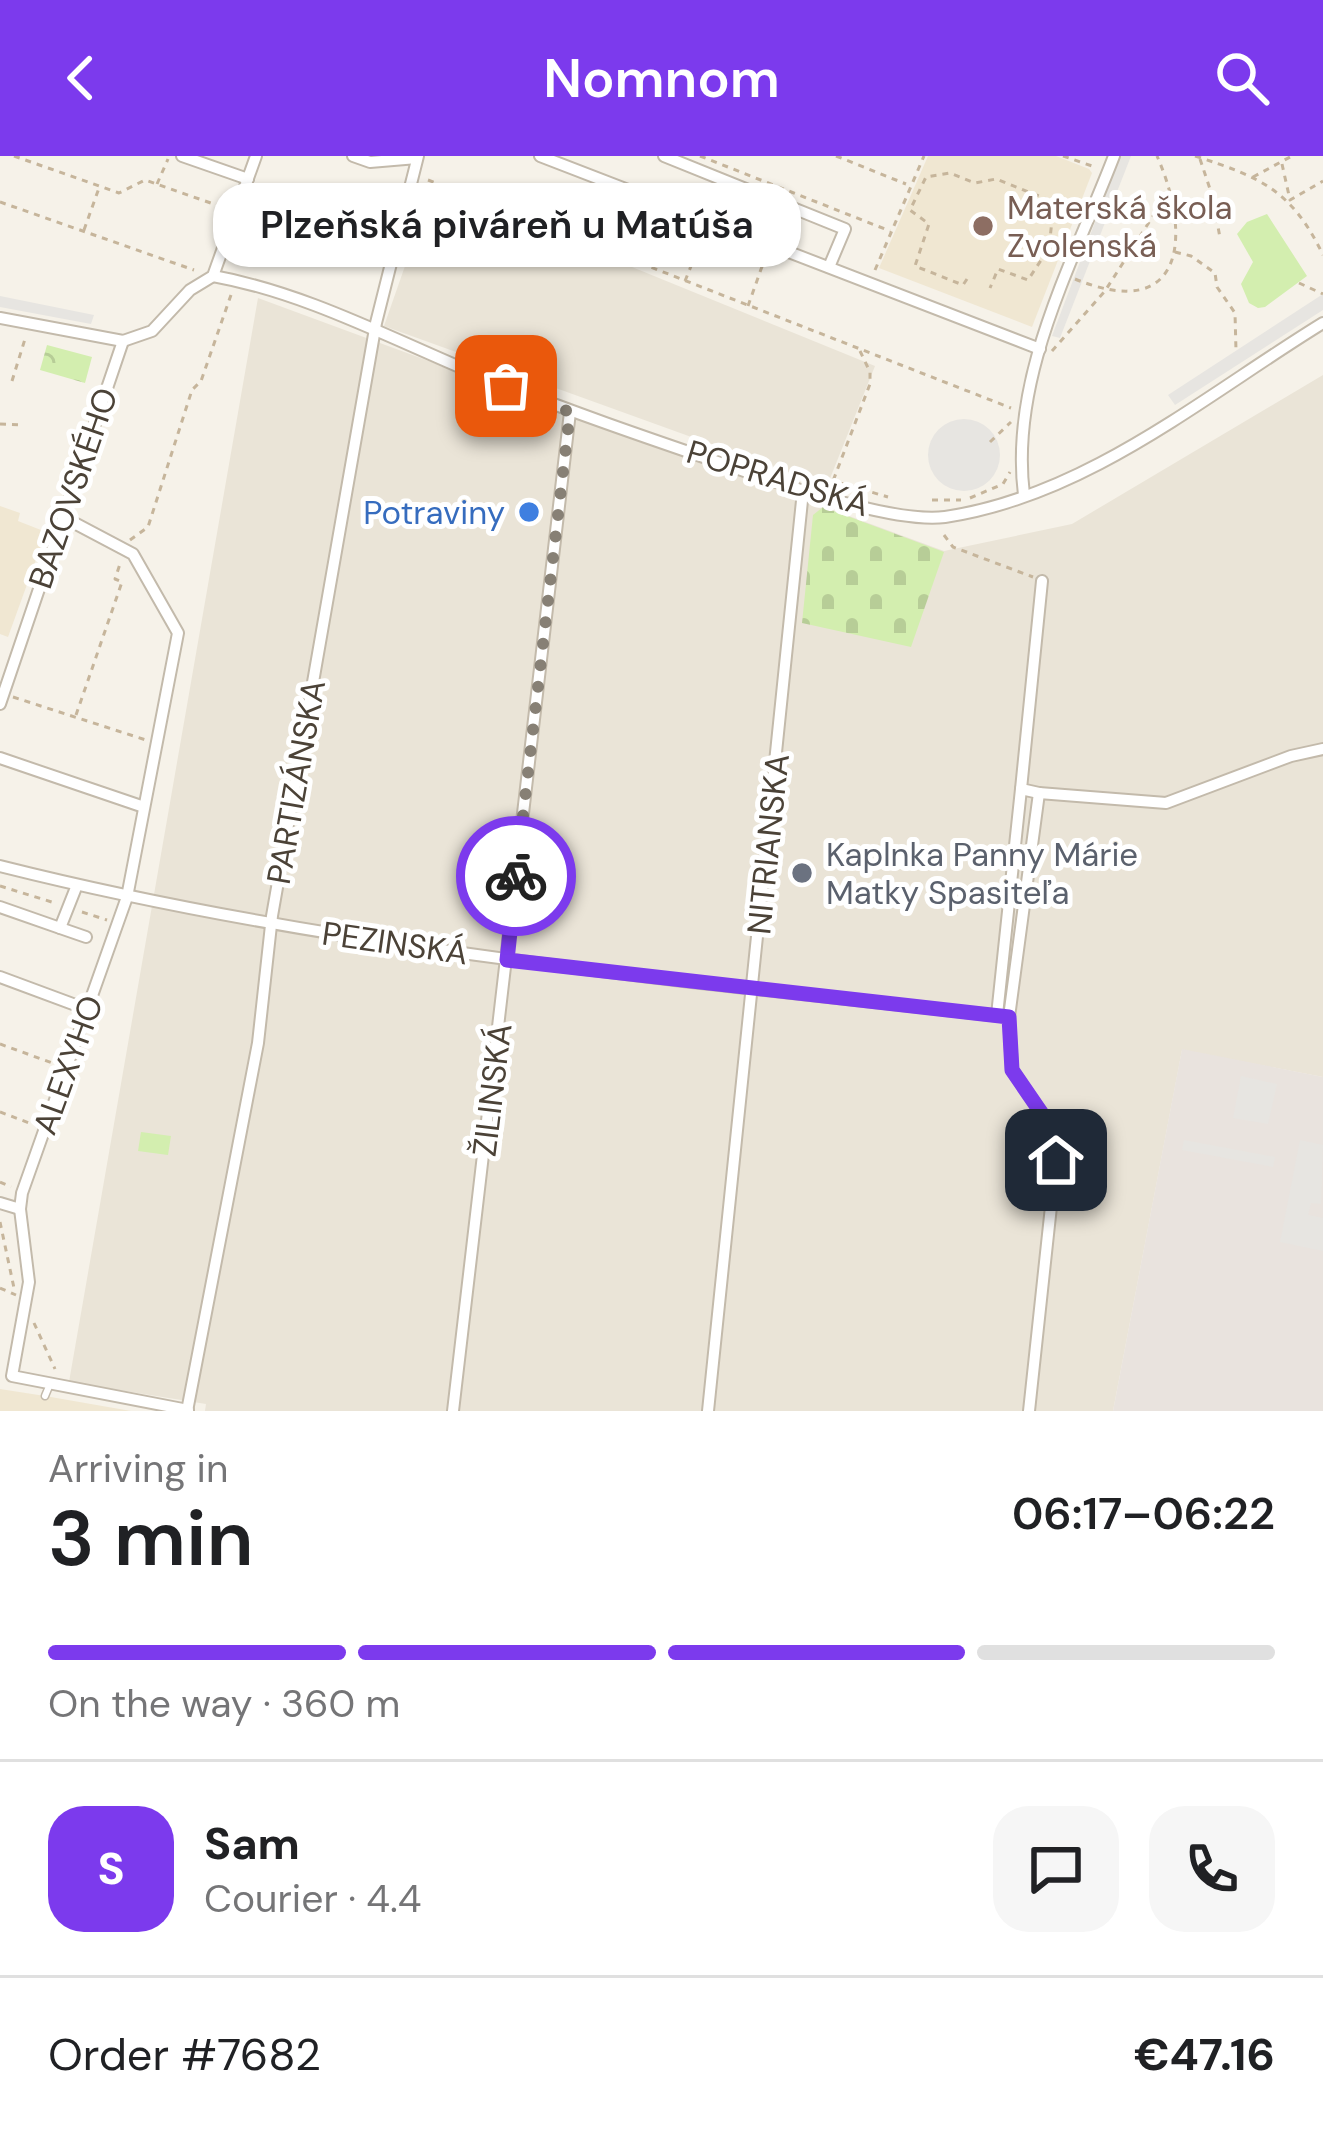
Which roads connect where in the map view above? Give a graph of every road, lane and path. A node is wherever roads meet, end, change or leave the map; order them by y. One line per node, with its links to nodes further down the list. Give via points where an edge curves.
1 (14, 156): 25 (path)
2 (182, 156): 20 (street)
3 (256, 156): 20 (street)
4 (352, 156): 14 (street)
5 (540, 156): 37 (street)
6 (664, 156): 37 (street, via 844,229)
7 (700, 156): 31 (path)
8 (836, 156): 24 (path)
9 (924, 156): 24 (path)
10 (1063, 156): 18 (path)
11 (1114, 156): 40 (street)
12 (1157, 156): 26 (path)
13 (1292, 156): 17 (path)
14 (418, 157): 52 (street, PARTIZÁNSKA)
15 (1197, 157): 19 (path); 33 (path)
16 (168, 159): 23 (path)
17 (1282, 164): 19 (path); 27 (path)
18 (1096, 168)
19 (1252, 177): 27 (path)
20 (248, 178): 39 (street)
21 (424, 178): 42 (path)
22 (1323, 181): 27 (path)
23 (157, 184): 25 (path, via 145,180 119,193); 29 (path)
24 (909, 185): 31 (path)
25 (100, 186): 30 (path)
26 (1171, 188): 34 (path); 47 (path)
27 (1291, 200): 35 (path)
28 (0, 202): 30 (path)
29 (225, 208)
30 (83, 231): 38 (path)
31 (890, 231): 44 (path)
32 (704, 234): 42 (path)
33 (1220, 238)
34 (1175, 253): 47 (path, via 1165,277 1140,293); 57 (path, via 1215,273 1235,314)
35 (1323, 255)
36 (765, 258): 49 (path)
37 (829, 267): 44 (street)
38 (194, 269)
39 (213, 276): 52 (street, POPRADSKÁ); 54 (street, via 152,331)
40 (1068, 276): 47 (path); 56 (street)
41 (967, 279): 45 (path, via 963,285 915,266 929,224 910,210 926,177 996,179 1054,202 1045,258 1028,280 998,269)
42 (686, 281): 49 (path)
43 (1299, 283): 48 (path)
44 (869, 284): 56 (street)
45 (990, 288)
46 (233, 290): 73 (path, via 148,527)
47 (1105, 292): 58 (path)
48 (1323, 294)
49 (748, 306): 55 (path)
50 (0, 318): 54 (street)
51 (1323, 323): 68 (street, POPRADSKÁ, via 1086,472)
52 (376, 332): 61 (street, POPRADSKÁ); 90 (street, PARTIZÁNSKA)
53 (25, 339): 59 (path)
54 (123, 341): 71 (street, BAZOVSKÉHO)
55 (860, 349): 60 (path); 69 (path, via 870,383 832,481)
56 (1040, 349): 58 (street)
57 (1236, 351)
58 (1030, 376): 68 (street)
59 (12, 381)
60 (1012, 409)
61 (570, 412): 67 (street, POPRADSKÁ); 93 (street, ŽILINSKÁ)
62 (0, 424): 63 (path)
63 (23, 425)
64 (1011, 434): 65 (path, via 1011,422)
65 (990, 442)
66 (1010, 461): 70 (path, via 1003,484 986,494)
67 (803, 491): 68 (street, POPRADSKÁ, via 942,518); 95 (street, NITRIANSKA)
68 (1024, 495)
69 (888, 497)
70 (932, 500)
71 (63, 517): 73 (street); 75 (street, BAZOVSKÉHO)
72 (944, 536): 74 (path, via 952,547)
73 (125, 550): 77 (path, via 115,579 122,582); 82 (street, ALEXYHO, via 178,633)
74 (1042, 581): 80 (street)
75 (4, 678): 76 (street, BAZOVSKÉHO)
76 (0, 704)
77 (76, 717)
78 (1323, 749): 81 (street, via 1166,802)
79 (0, 758): 82 (street)
80 (1021, 789): 81 (street); 97 (street)
81 (1039, 794): 97 (street)
82 (144, 807): 86 (street, ALEXYHO)
83 (0, 866): 84 (street, PEZINSKÁ)
84 (77, 885): 86 (street, PEZINSKÁ); 88 (street)
85 (0, 886): 88 (path)
86 (127, 898): 90 (street, PEZINSKÁ); 96 (street, ALEXYHO)
87 (0, 907): 91 (street)
88 (68, 908): 89 (path); 91 (street)
89 (109, 920)
90 (271, 925): 93 (street, PEZINSKÁ); 112 (street, PARTIZÁNSKA, via 258,1043)
91 (60, 928): 92 (street)
92 (86, 938)
93 (507, 960): 95 (street, PEZINSKÁ); 113 (street, ŽILINSKÁ)
94 (0, 977): 96 (street)
95 (754, 987): 97 (street, PEZINSKÁ); 114 (street, NITRIANSKA)
96 (89, 1010): 99 (street, ALEXYHO)
97 (1003, 1016): 115 (street, via 1012,1070 1051,1127 1056,1160)
98 (0, 1044): 99 (path)
99 (68, 1068): 105 (street, ALEXYHO)
100 (0, 1112): 101 (path)
101 (35, 1125)
102 (0, 1183): 103 (path)
103 (13, 1187)
104 (0, 1203): 105 (street)
105 (20, 1209): 109 (street, ALEXYHO, via 29,1264)
106 (0, 1222): 108 (path)
107 (0, 1288): 108 (path)
108 (15, 1294): 109 (path)
109 (25, 1305): 110 (street, ALEXYHO); 111 (path)
110 (6, 1376): 111 (street, ALEXYHO)
111 (64, 1387): 112 (street, ALEXYHO)
112 (188, 1410)
113 (453, 1411)
114 (708, 1411)
115 (1029, 1411)

